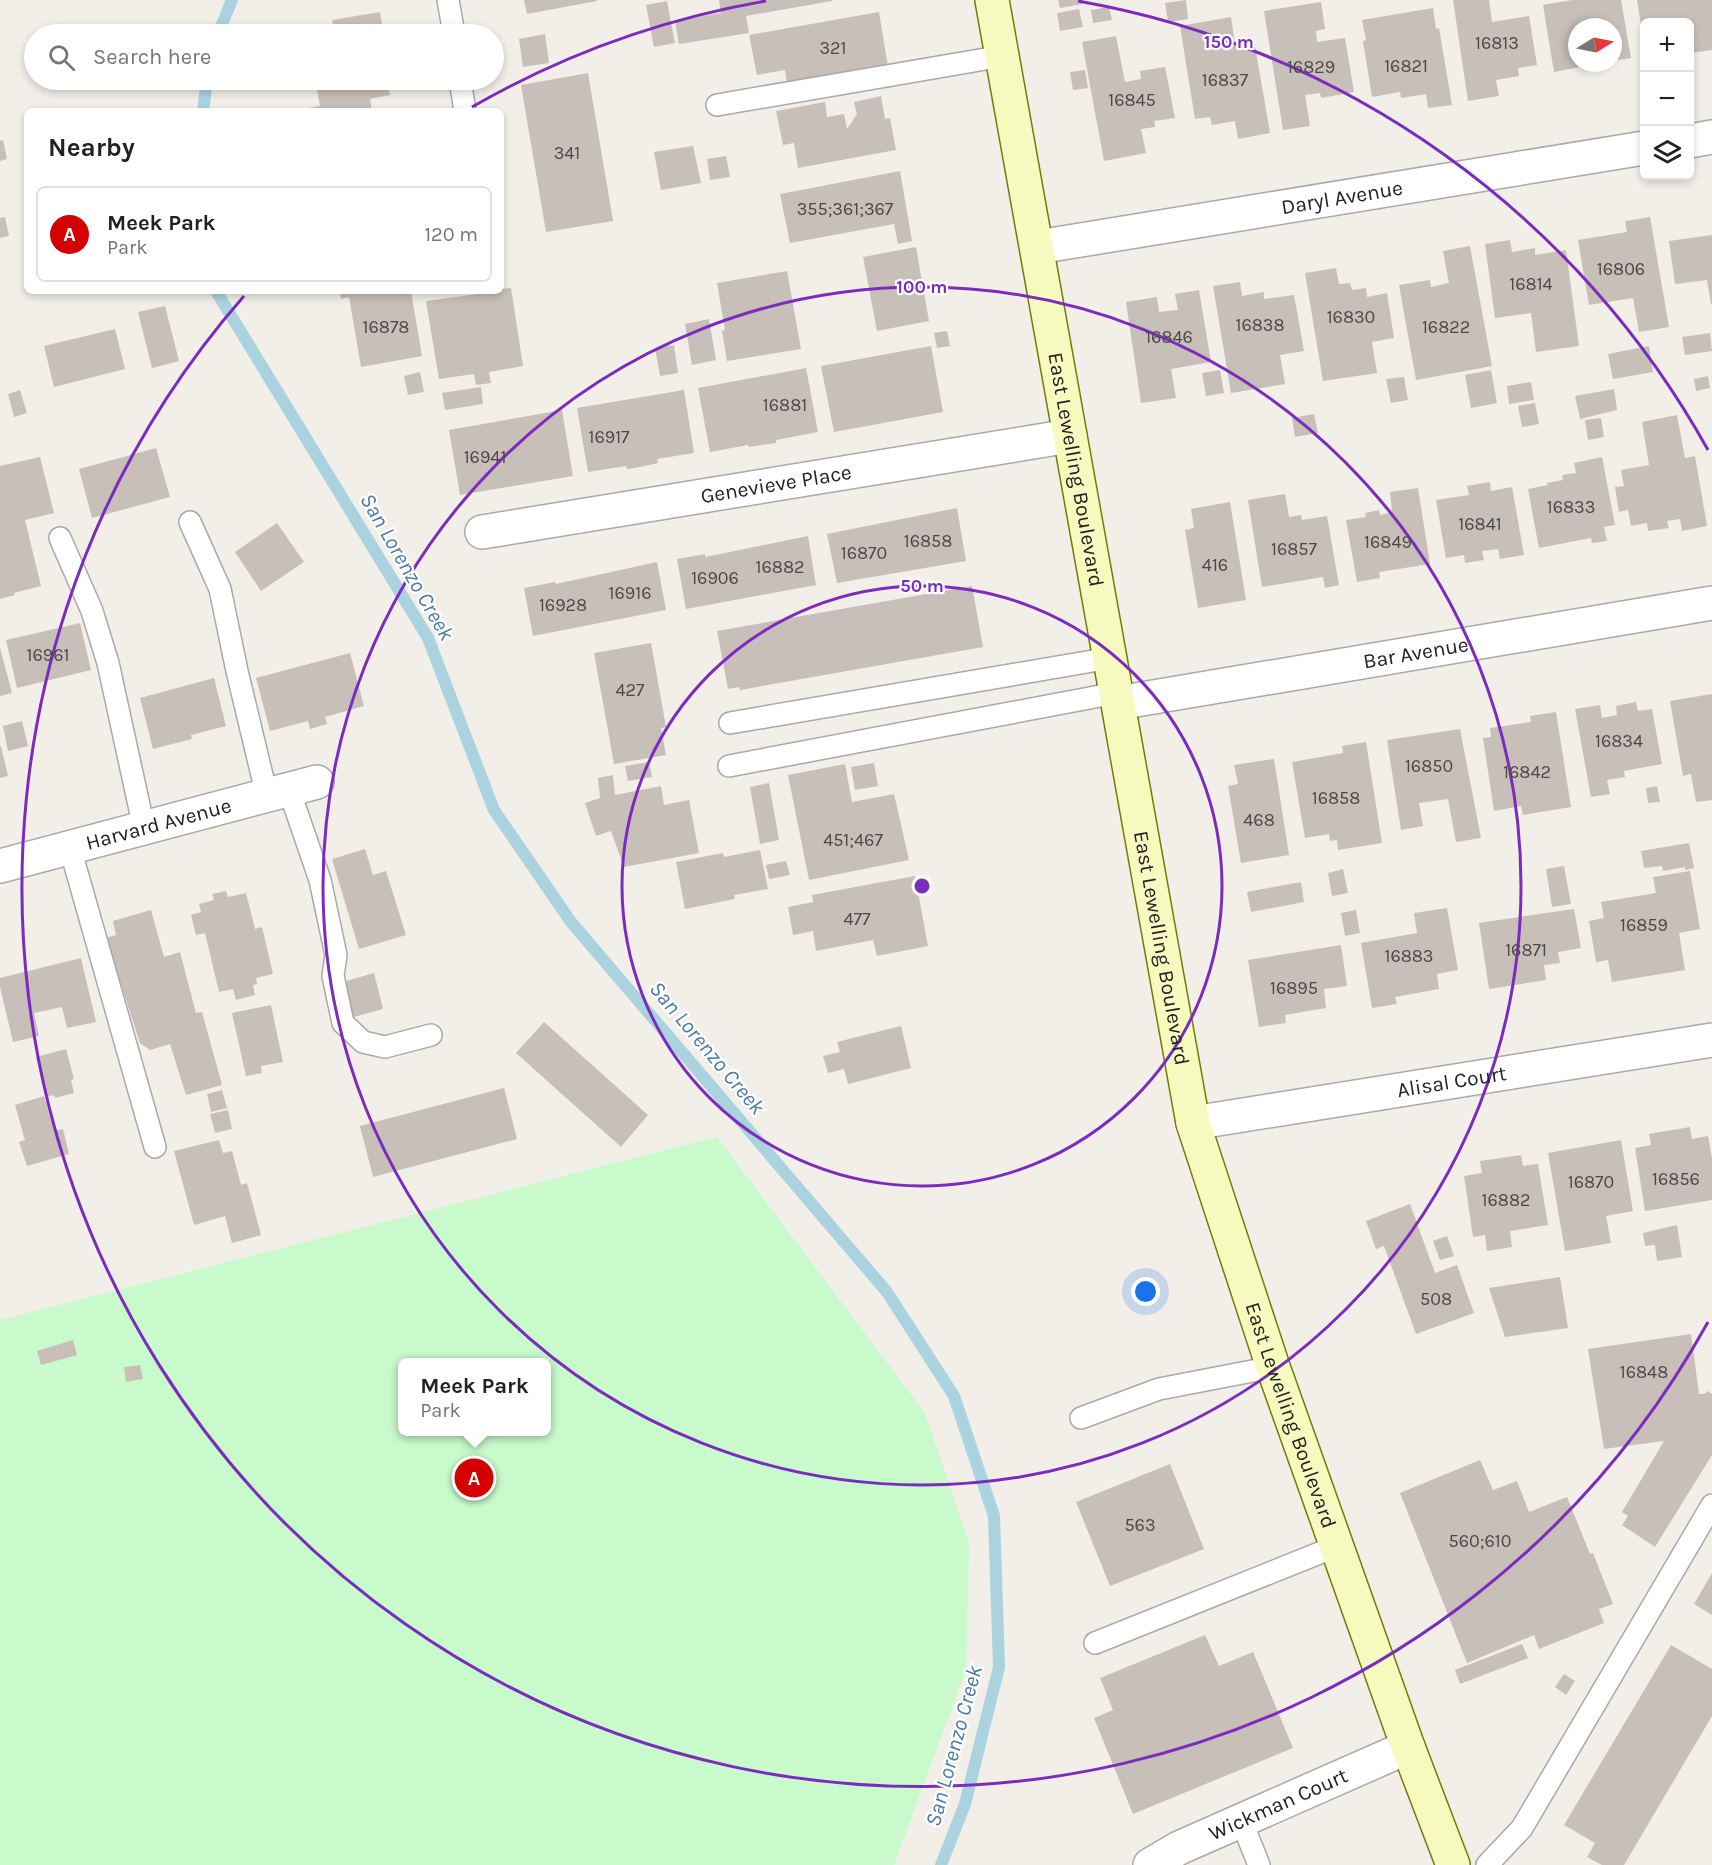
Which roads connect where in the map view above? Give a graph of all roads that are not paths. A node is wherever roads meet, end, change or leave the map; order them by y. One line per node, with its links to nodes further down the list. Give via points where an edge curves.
1 (448, 0): 3 (lane)
2 (992, 0): 4 (main road, East Lewelling Boulevard)
3 (452, 24)
4 (1003, 56): 6 (lane); 11 (main road, East Lewelling Boulevard)
5 (462, 90): 7 (lane)
6 (717, 105)
7 (465, 108)
8 (1712, 137): 9 (street)
9 (1694, 140)
10 (1640, 149): 11 (street, Daryl Avenue)
11 (1038, 248): 12 (main road, East Lewelling Boulevard)
12 (1070, 436): 14 (street, Genevieve Place); 17 (main road, East Lewelling Boulevard)
13 (190, 522): 21 (lane, via 220,589 237,671)
14 (482, 532)
15 (60, 538): 22 (lane, via 92,611 108,663)
16 (1712, 603): 18 (street, Bar Avenue)
17 (1110, 658): 18 (main road, East Lewelling Boulevard); 19 (lane)
18 (1117, 698): 20 (lane); 27 (main road, East Lewelling Boulevard)
19 (730, 723)
20 (729, 766)
21 (291, 789): 22 (street, Harvard Avenue); 25 (lane, via 320,880 336,955 333,976 343,1023 363,1042 385,1047)
22 (144, 828): 23 (street, Harvard Avenue)
23 (70, 848): 24 (street, Harvard Avenue); 28 (lane)
24 (0, 866)
25 (431, 1035)
26 (1712, 1040): 27 (street, Alisal Court)
27 (1193, 1123): 29 (main road, East Lewelling Boulevard)
28 (155, 1147)
29 (1273, 1367): 30 (lane, via 1159,1389); 32 (main road, East Lewelling Boulevard)
30 (1081, 1418)
31 (1712, 1505): 39 (lane, via 1522,1828)
32 (1337, 1546): 33 (lane); 34 (main road, East Lewelling Boulevard)
33 (1095, 1643)
34 (1408, 1747): 35 (street, Wickman Court); 38 (main road, East Lewelling Boulevard)
35 (1241, 1820): 36 (street, Wickman Court); 37 (lane)
36 (1150, 1865)
37 (1259, 1865)
38 (1453, 1865)
39 (1488, 1865)

